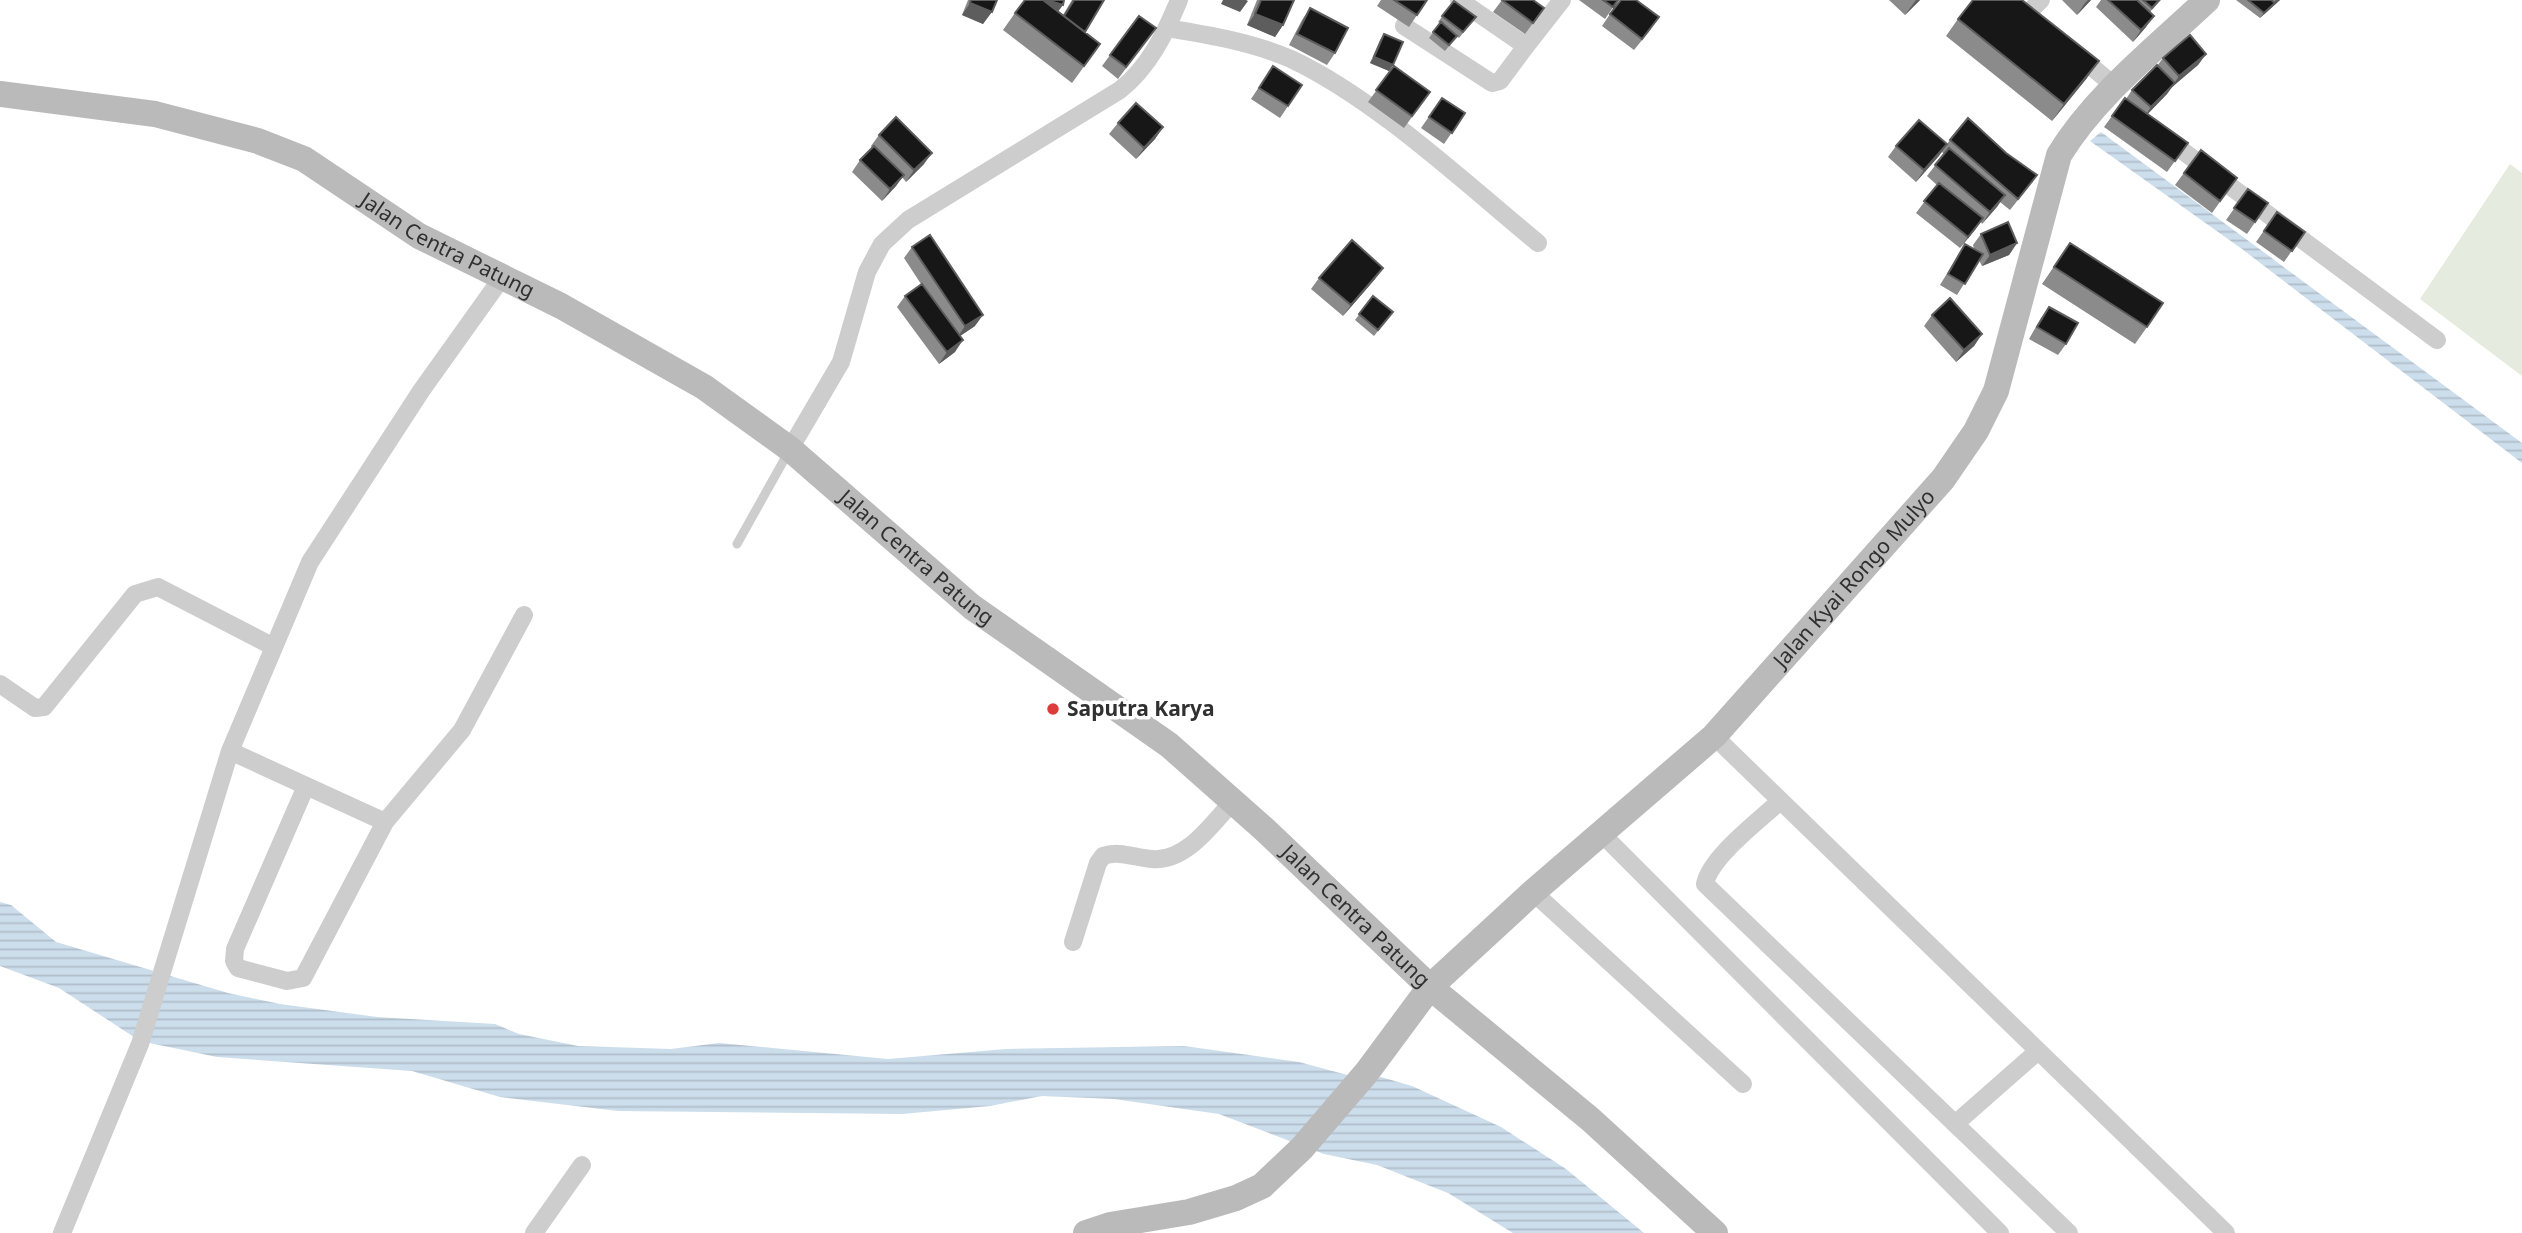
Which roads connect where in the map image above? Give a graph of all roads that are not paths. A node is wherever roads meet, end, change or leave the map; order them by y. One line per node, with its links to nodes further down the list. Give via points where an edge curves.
1 (1179, 0): 8 (street)
2 (1459, 0): 10 (street)
3 (1562, 0): 10 (street)
4 (2010, 0): 5 (street, via 2032,18)
5 (2041, 0)
6 (2207, 0): 12 (street, Jalan Kyai Rongo Mulyo)
7 (1404, 26): 10 (street, via 1492,83 1500,80)
8 (1167, 28): 14 (street, via 1249,44 1290,59 1327,80 1427,151); 17 (street, via 1139,75 1120,90 908,220 882,244 867,272 841,362)
9 (2056, 38): 12 (street)
10 (1526, 46)
11 (0, 94): 15 (street, Jalan Centra Patung, via 155,114 258,141 304,159 419,236)
12 (2114, 95): 22 (street, Jalan Kyai Rongo Mulyo, via 2070,137 2059,155 1996,391 1976,431 1943,479)
13 (2152, 128): 16 (street)
14 (1538, 243)
15 (501, 279): 17 (street, Jalan Centra Patung, via 561,306 704,387); 20 (street, via 421,391 310,562)
16 (2437, 340)
17 (790, 449): 18 (lane); 26 (street, Jalan Centra Patung, via 972,607 1169,745)
18 (737, 544)
19 (524, 615): 27 (street, via 462,730)
20 (272, 646): 21 (street, via 158,587 135,594 44,707 35,708); 23 (street)
21 (0, 684)
22 (1714, 736): 25 (street); 28 (street, Jalan Kyai Rongo Mulyo)
23 (230, 751): 24 (street); 36 (street, via 140,1044)
24 (306, 786): 27 (street); 27 (street, via 235,949 238,968 287,981 303,978)
25 (1780, 801): 32 (street); 34 (street, via 1708,870 1705,884)
26 (1233, 802): 30 (street, via 1191,844 1164,859 1116,853 1103,856); 31 (street, Jalan Centra Patung)
27 (385, 822)
28 (1603, 835): 29 (street, Jalan Kyai Rongo Mulyo); 40 (street)
29 (1533, 892): 31 (street, Jalan Kyai Rongo Mulyo); 33 (street)
30 (1073, 942)
31 (1430, 987): 38 (street, Jalan Kyai Rongo Mulyo, via 1367,1073 1262,1186 1189,1212); 39 (street, Jalan Centra Patung, via 1591,1119)
32 (2038, 1051): 34 (street); 42 (street)
33 (1743, 1084)
34 (1955, 1124): 41 (street)
35 (582, 1165): 37 (street)
36 (62, 1233)
37 (534, 1233)
38 (1086, 1233)
39 (1715, 1233)
40 (2000, 1233)
41 (2069, 1233)
42 (2225, 1233)

